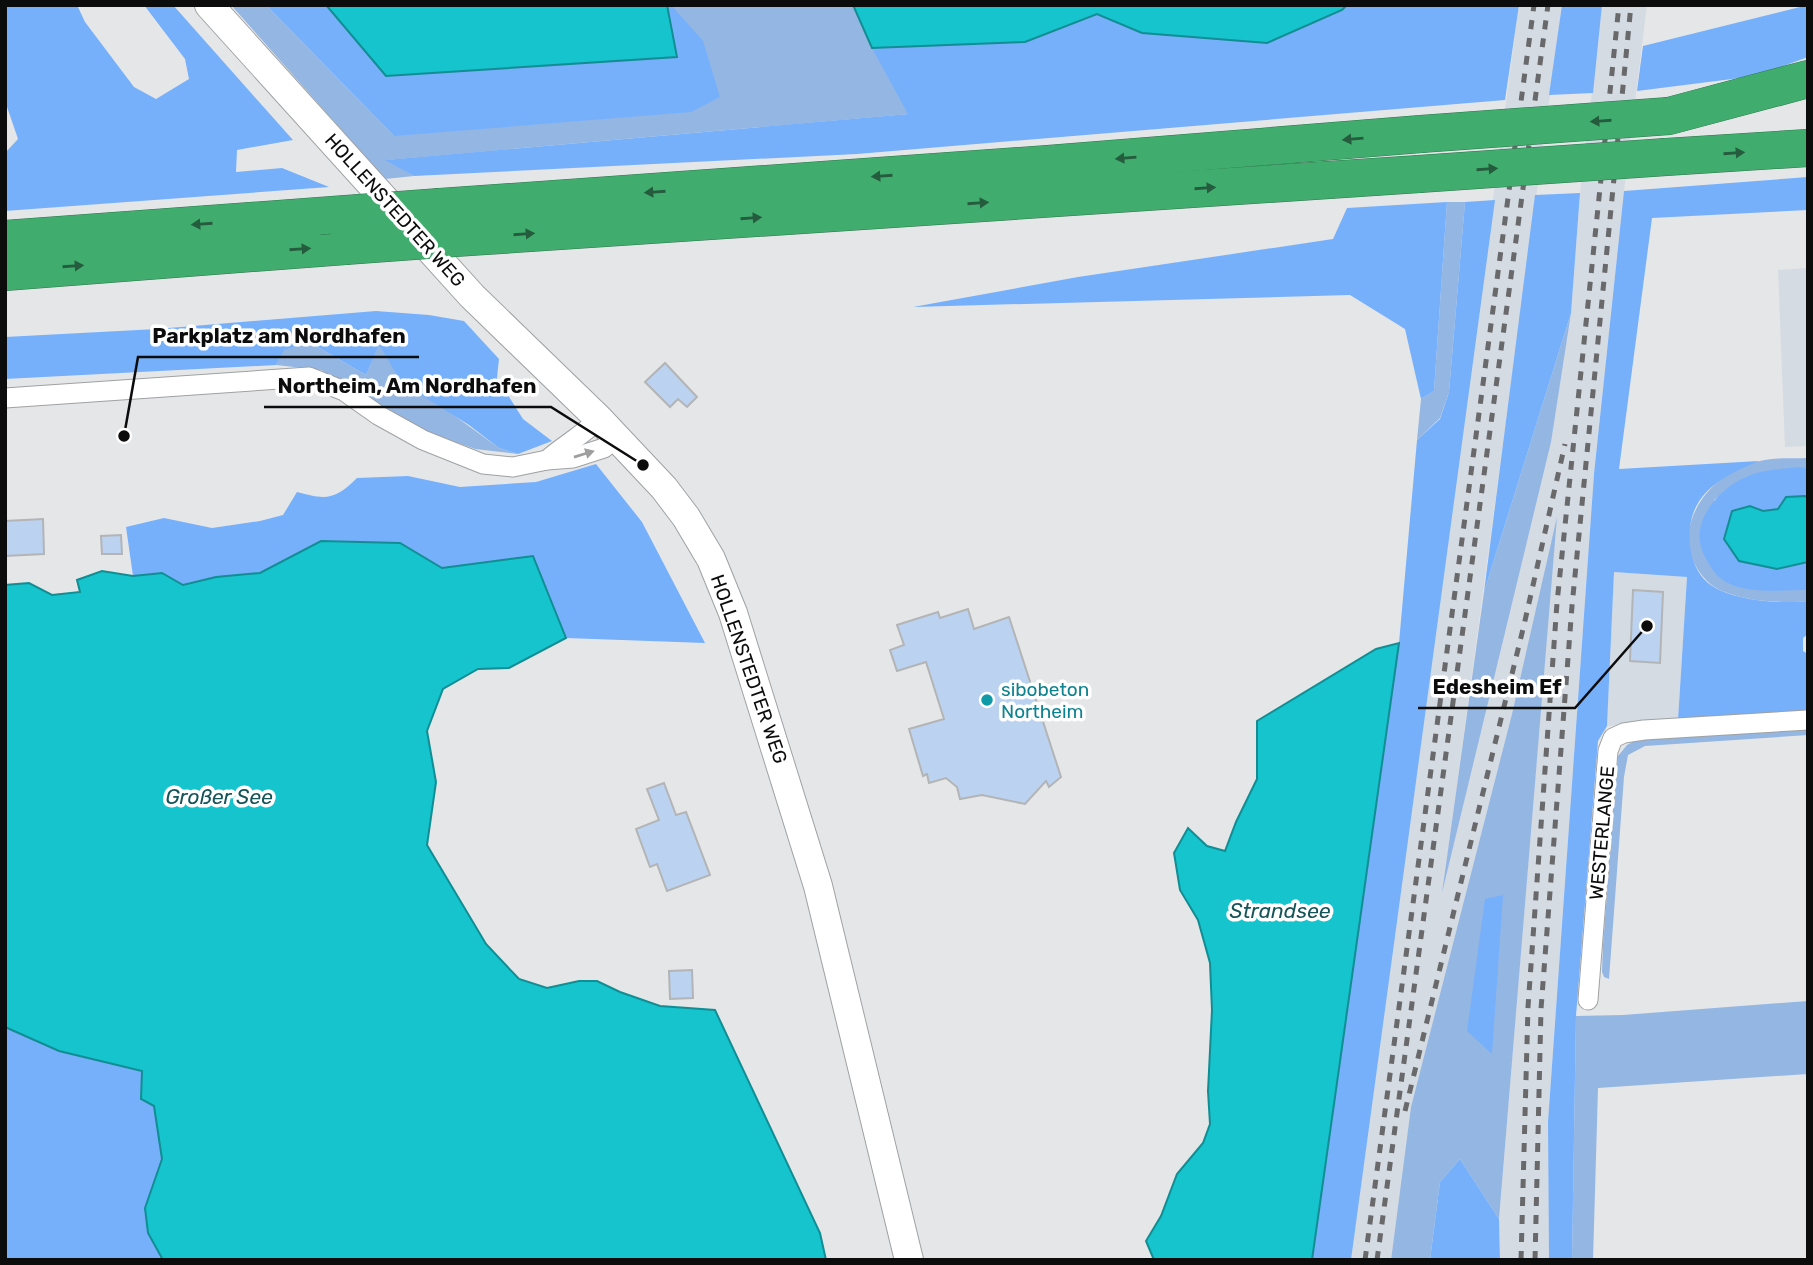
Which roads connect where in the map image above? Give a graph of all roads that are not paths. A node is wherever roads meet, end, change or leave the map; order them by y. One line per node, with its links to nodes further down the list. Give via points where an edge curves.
1 (209, 5): 10 (main road, HOLLENSTEDTER WEG, via 472,296)
2 (1808, 79): 4 (highway)
3 (1808, 106): 4 (highway)
4 (1669, 116): 6 (highway, one-way to 6, bridge, via 1048,164)
5 (1808, 148): 6 (highway, one-way to 5, bridge, via 1419,174)
6 (448, 223): 7 (highway, one-way to 7, bridge, via 318,216); 8 (highway, one-way to 6, bridge, via 345,246)
7 (5, 239)
8 (5, 272)
9 (5, 398): 10 (street, via 309,377 344,391 423,440 483,464 513,467 604,448)
10 (608, 428): 13 (main road, HOLLENSTEDTER WEG, via 686,517 711,559 733,612 821,899)
11 (1808, 720): 12 (street, WESTERLANGE, via 1644,730 1613,738 1608,751)
12 (1588, 1000)
13 (909, 1260)

